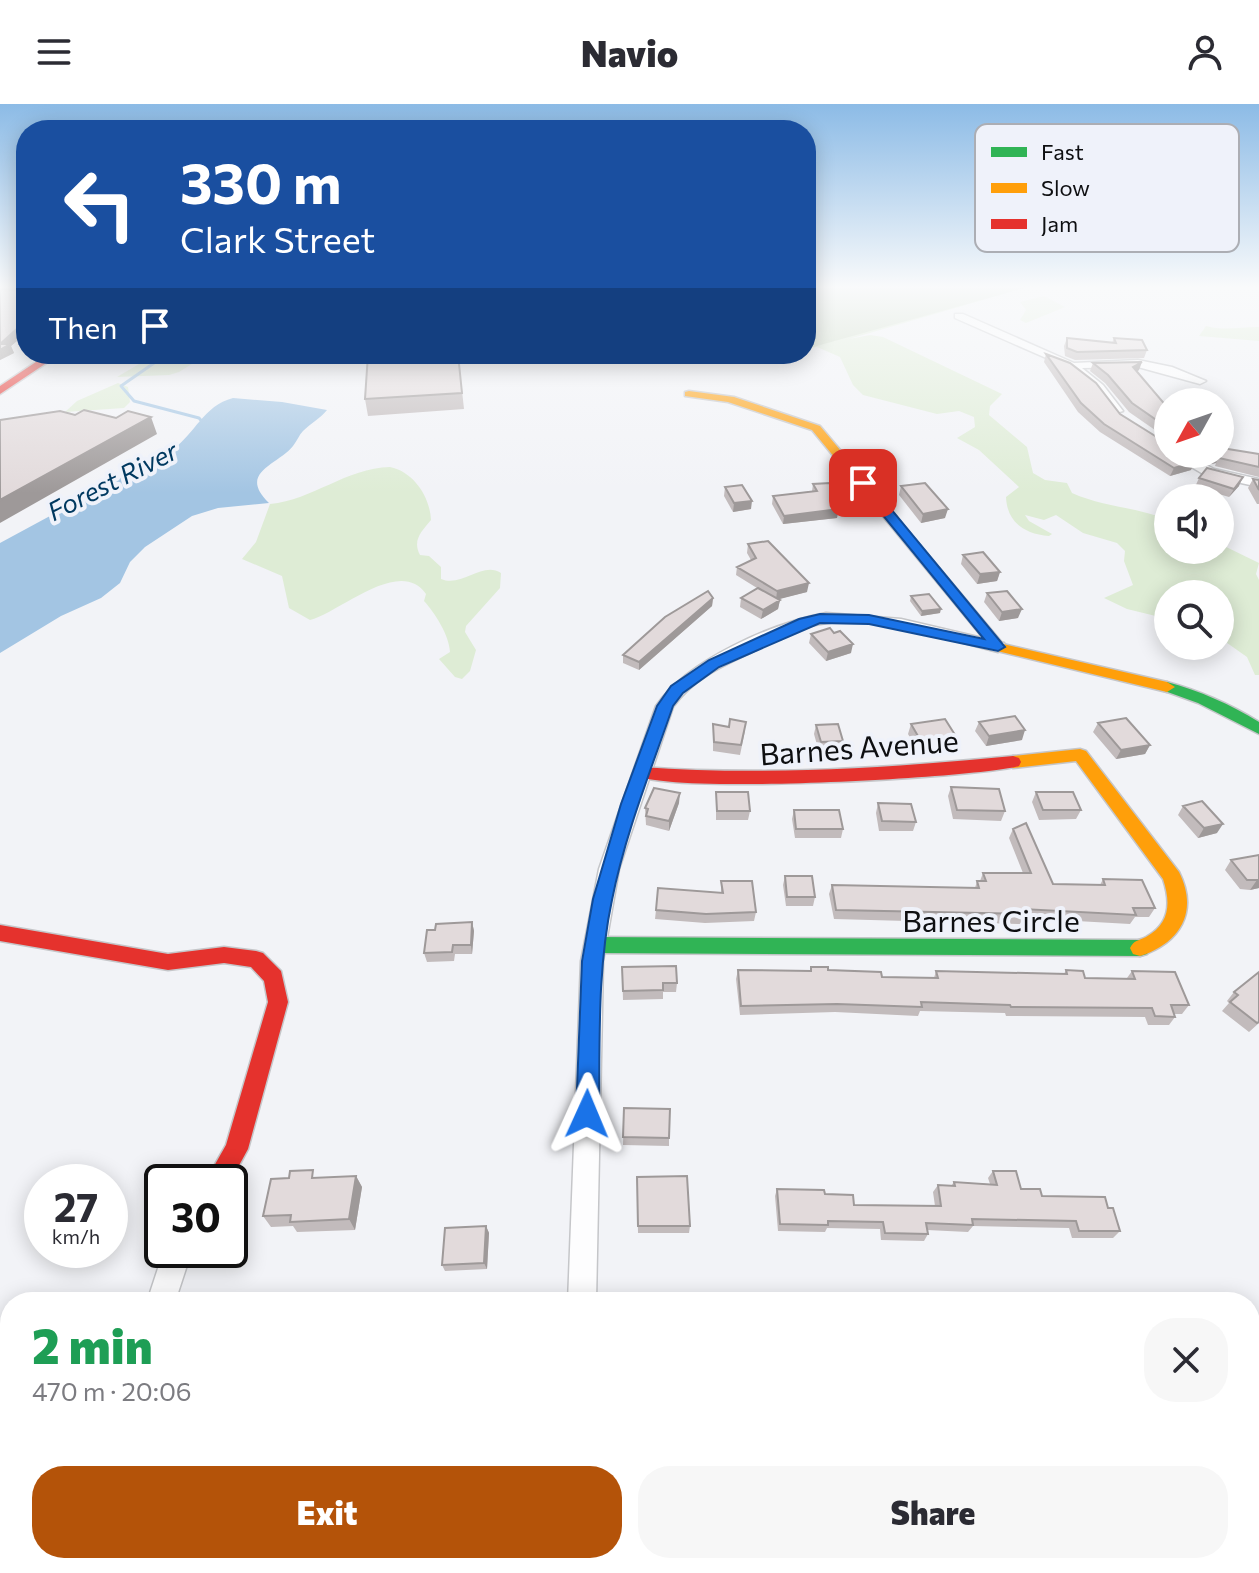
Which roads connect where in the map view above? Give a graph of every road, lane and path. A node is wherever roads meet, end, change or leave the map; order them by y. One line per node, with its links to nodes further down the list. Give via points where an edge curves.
1 (1051, 357): 3 (street)
2 (40, 364): 5 (street)
3 (1073, 366): 4 (street, via 1138,362); 7 (street)
4 (1200, 381)
5 (0, 391)
6 (689, 394): 10 (street, via 730,399 820,431)
7 (1123, 417)
8 (1202, 468): 9 (street)
9 (1259, 483)
10 (998, 647): 11 (street, via 1188,692); 13 (street, via 869,619 804,622 687,680 665,706)
11 (1259, 729)
12 (1080, 755): 13 (street, Barnes Avenue, via 801,781); 15 (street, Barnes Circle, via 1179,891 1177,923 1151,945)
13 (641, 773): 15 (street, via 609,869)
14 (0, 933): 16 (street, via 168,962 224,955 256,959 274,977 278,1002)
15 (595, 945): 19 (street)
16 (227, 1164)
17 (172, 1268): 18 (street)
18 (164, 1292)
19 (582, 1292)

